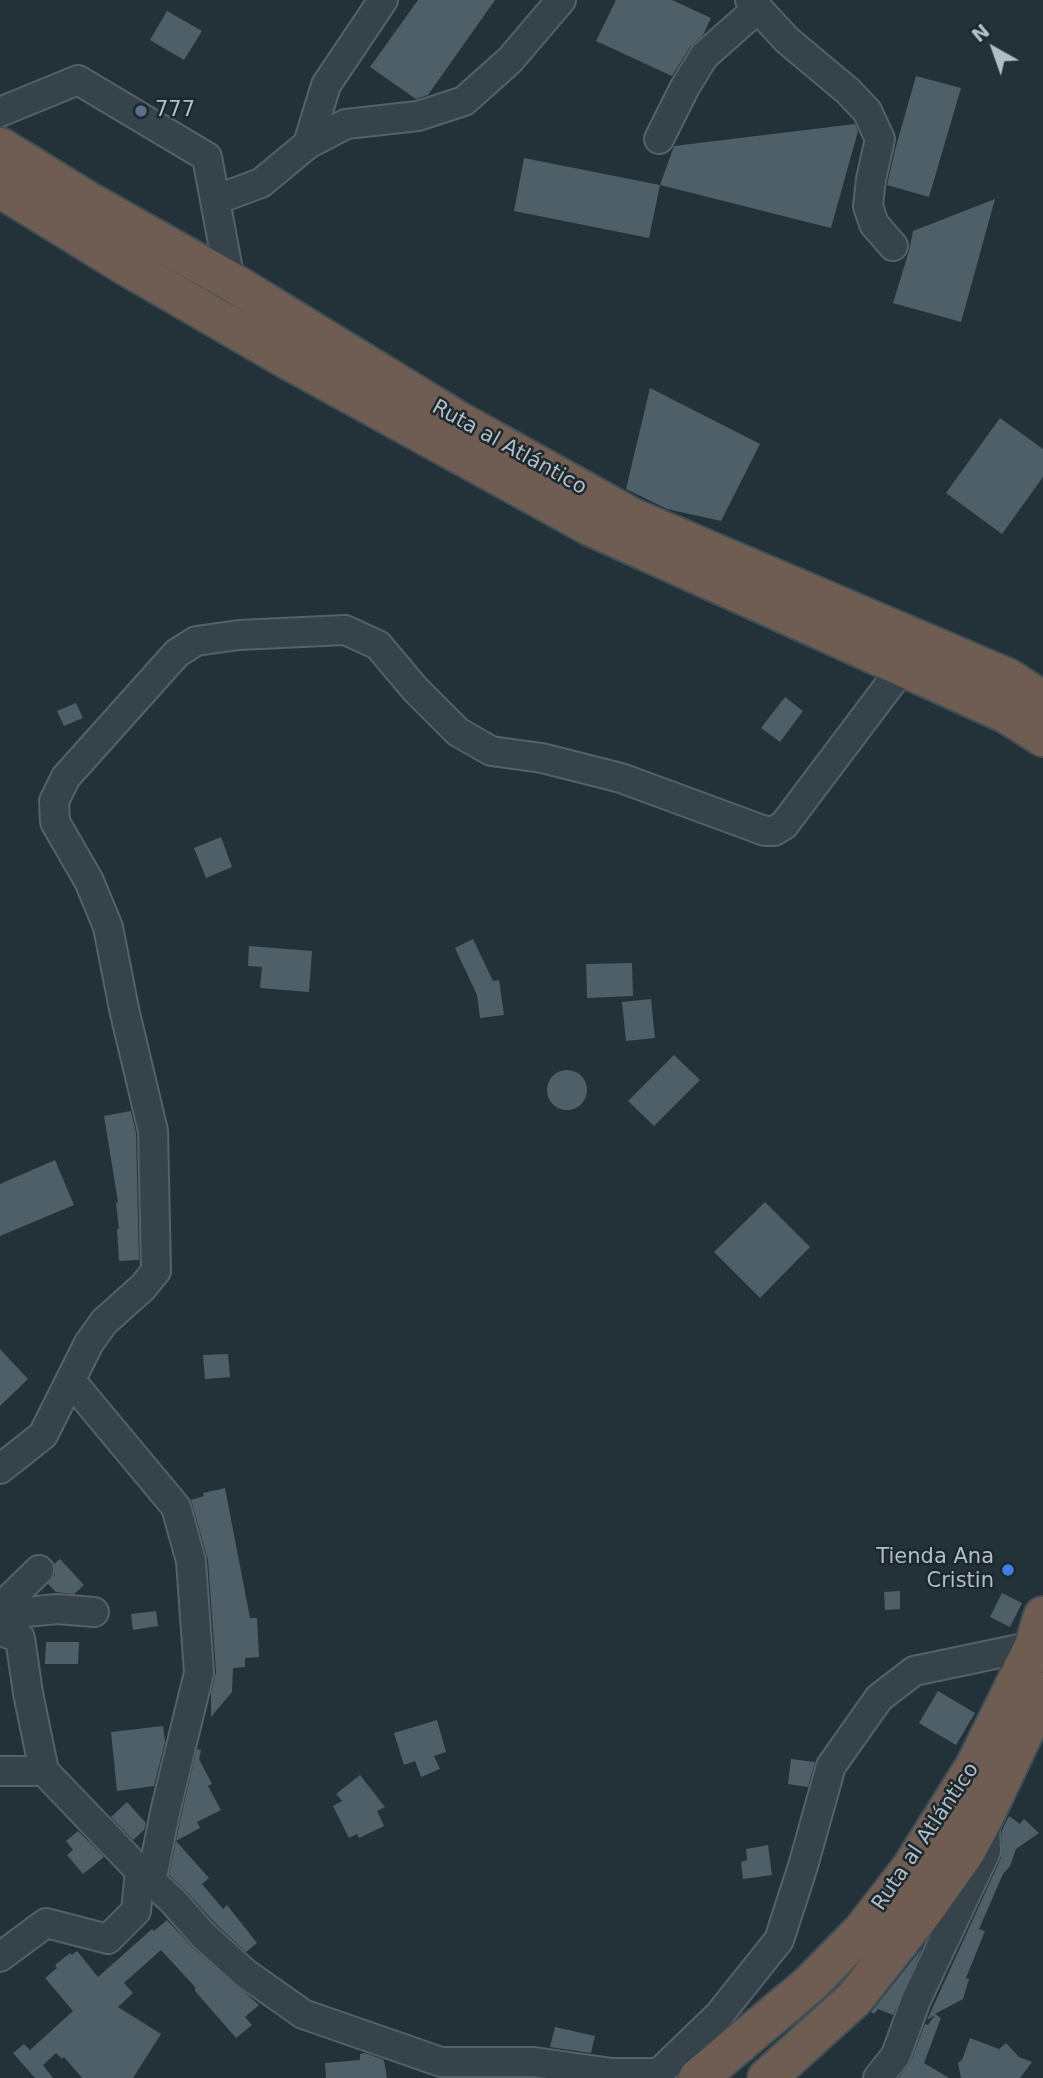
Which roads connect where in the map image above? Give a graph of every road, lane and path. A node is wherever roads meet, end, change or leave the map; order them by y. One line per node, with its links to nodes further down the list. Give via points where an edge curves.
1 (383, 0): 6 (street, via 326,85)
2 (561, 0): 6 (street, via 510,60 464,101 418,116 346,124)
3 (754, 4): 5 (street, via 704,56); 12 (street, via 867,111 880,139 868,206 874,224)
4 (0, 112): 11 (street, via 78,80 207,157)
5 (659, 139)
6 (308, 144): 11 (street, via 261,183)
7 (0, 147): 10 (highway, Ruta al Atlántico)
8 (0, 163): 10 (highway, via 51,189)
9 (0, 188): 13 (highway, Ruta al Atlántico)
10 (86, 200): 14 (highway, Ruta al Atlántico)
11 (215, 200): 14 (street)
12 (893, 246)
13 (123, 264): 14 (highway, via 156,267 234,312 240,306); 15 (highway, Ruta al Atlántico, via 592,527)
14 (230, 281): 16 (highway, Ruta al Atlántico, via 455,419 633,518 1008,678)
15 (903, 667): 17 (highway, Ruta al Atlántico, via 1007,714); 18 (street, via 784,825 765,831 621,778 542,758 491,751 458,732 378,645 345,630 239,635 196,641 177,653 66,776 54,801 55,822 89,881 108,927 153,1131 156,1270 104,1322)
16 (1043, 701)
17 (1043, 737)
18 (71, 1381): 19 (street, via 43,1435); 28 (street, via 176,1507 191,1561 199,1673)
19 (0, 1469)
20 (39, 1570): 21 (street)
21 (0, 1611): 22 (street); 26 (street, via 6,1633 20,1638)
22 (94, 1612)
23 (1040, 1635): 28 (street, via 914,1671 879,1698 831,1766 779,1940 719,2015 659,2073 612,2074 534,2062 441,2062 303,2014 245,1973); 30 (highway, Ruta al Atlántico, via 975,1766 879,1910 810,1984)
24 (1043, 1692): 27 (highway, Ruta al Atlántico)
25 (0, 1771): 26 (street)
26 (44, 1771): 28 (street)
27 (984, 1817): 31 (highway, Ruta al Atlántico, via 925,1909 855,1998); 32 (street, via 986,1851 916,2000 896,2054)
28 (146, 1877): 29 (street, via 136,1911 108,1939 46,1923)
29 (0, 1957)
30 (698, 2078)
31 (767, 2078)
32 (878, 2078)

